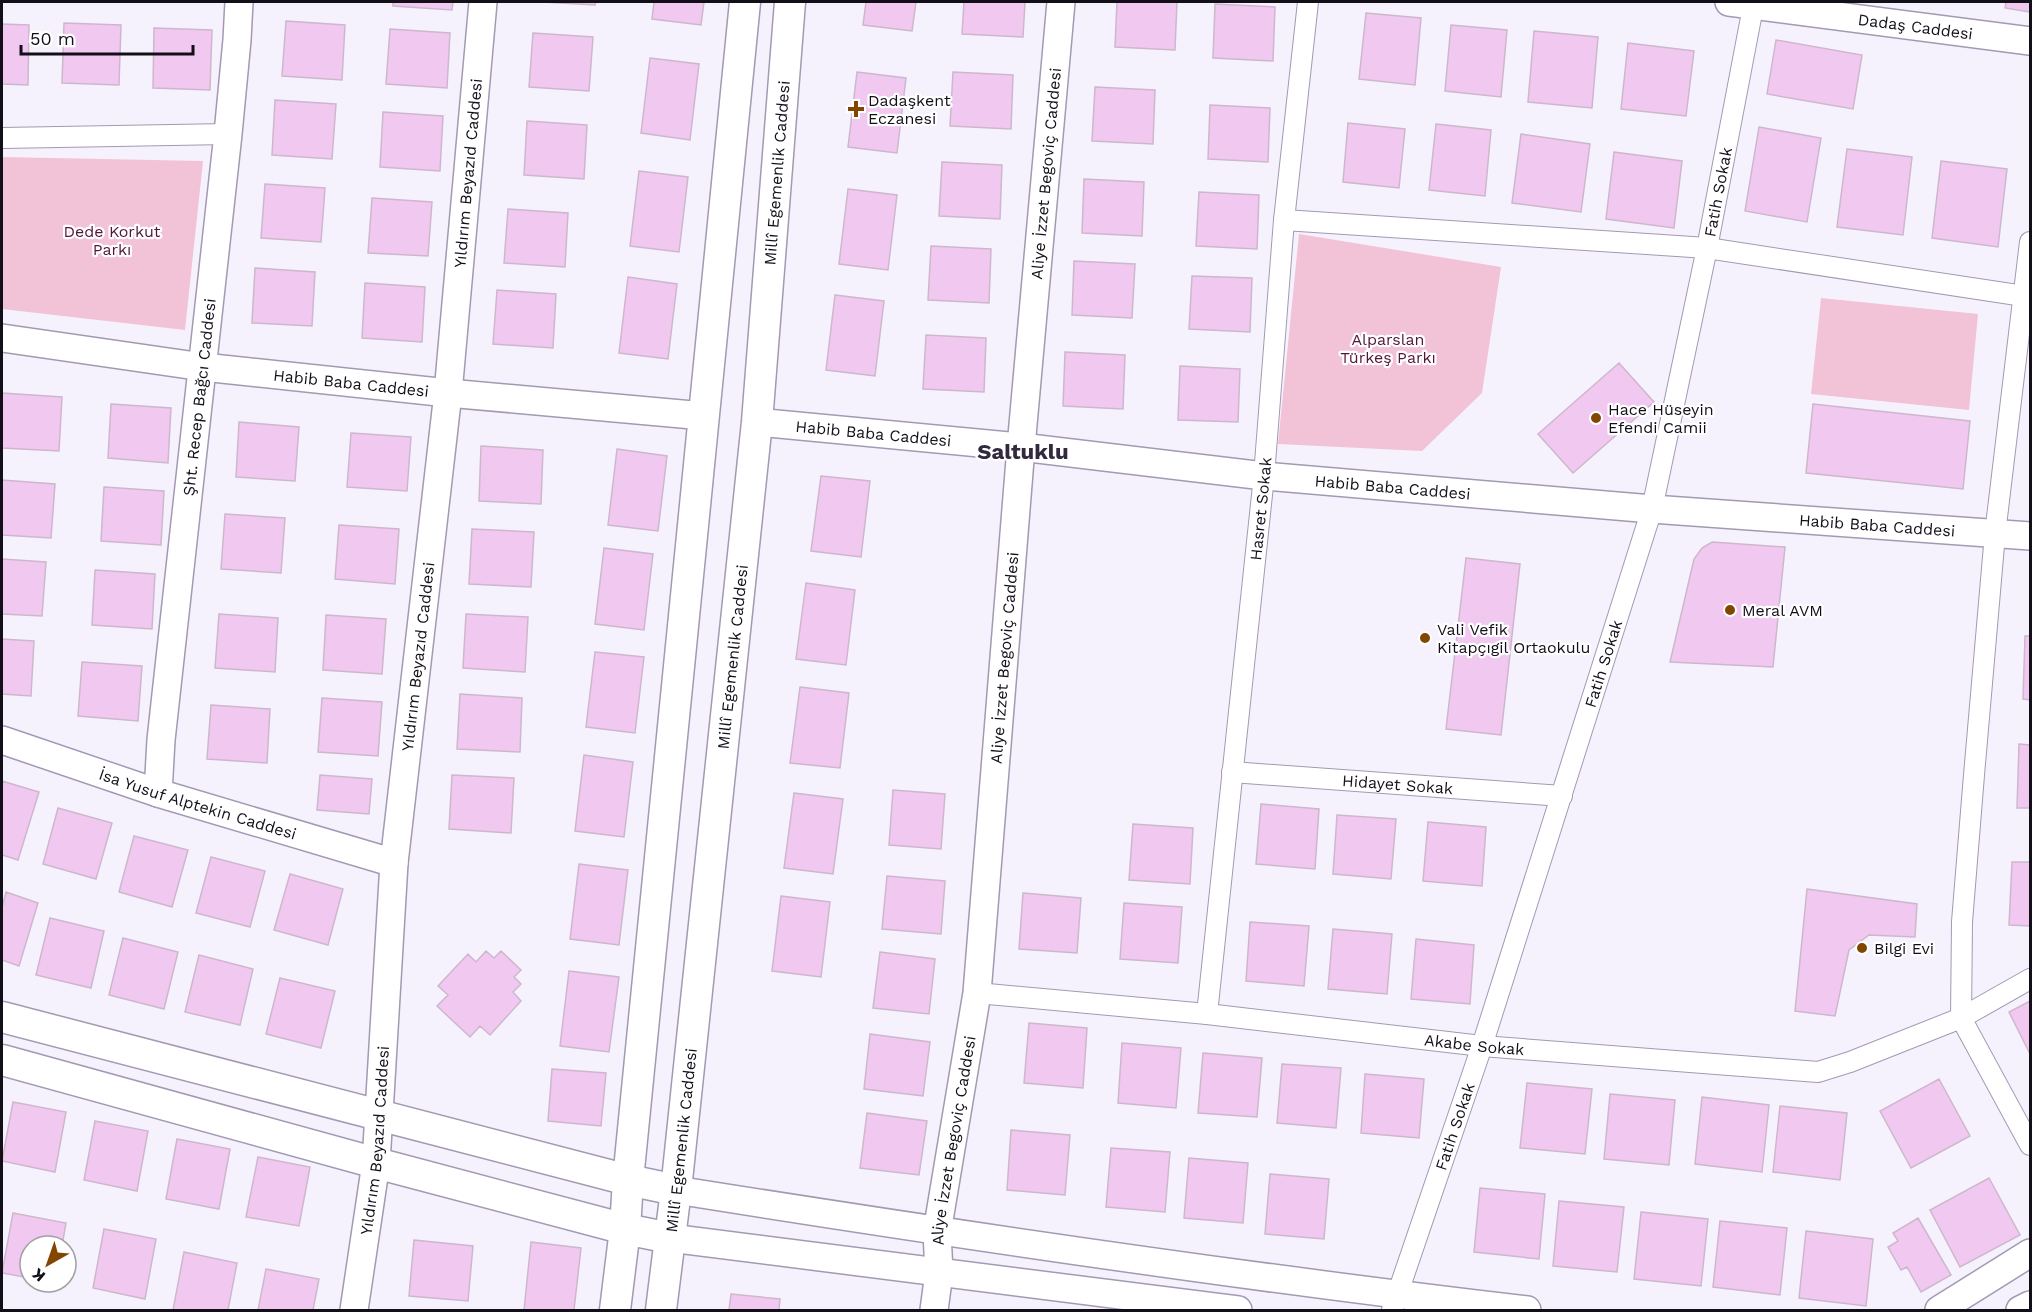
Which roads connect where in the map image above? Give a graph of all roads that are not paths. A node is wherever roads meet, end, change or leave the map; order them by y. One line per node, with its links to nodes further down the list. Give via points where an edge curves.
1 (239, 2): 9 (street, Şht. Recep Bağcı Caddesi)
2 (483, 2): 17 (street, Yıldırım Beyazıd Caddesi)
3 (745, 2): 18 (main road)
4 (790, 2): 19 (main road, Millî Egemenlik Caddesi)
5 (1061, 2): 20 (street, Aliye İzzet Begoviç Caddesi)
6 (1308, 2): 11 (street, Hasret Sokak)
7 (1745, 2): 8 (street, Dadaş Caddesi); 13 (street, Fatih Sokak)
8 (2031, 41)
9 (228, 134): 10 (street); 16 (street, Şht. Recep Bağcı Caddesi)
10 (2, 138)
11 (1284, 220): 13 (street); 21 (street, Hasret Sokak)
12 (2031, 242): 14 (street)
13 (1707, 248): 14 (street); 22 (street, Fatih Sokak)
14 (2024, 296): 23 (street)
15 (2, 338): 16 (street, Habib Baba Caddesi)
16 (203, 367): 17 (street, Habib Baba Caddesi); 27 (street, Şht. Recep Bağcı Caddesi)
17 (448, 393): 18 (street, Habib Baba Caddesi); 29 (street, Yıldırım Beyazıd Caddesi)
18 (704, 416): 40 (main road)
19 (757, 422): 20 (street, Habib Baba Caddesi); 41 (main road, Millî Egemenlik Caddesi)
20 (1021, 447): 21 (street, Habib Baba Caddesi); 31 (street, Aliye İzzet Begoviç Caddesi)
21 (1264, 476): 22 (street, Habib Baba Caddesi); 26 (street, Hasret Sokak)
22 (1652, 508): 23 (street, Habib Baba Caddesi); 28 (street, Fatih Sokak)
23 (1995, 534): 24 (street, Habib Baba Caddesi); 34 (street, via 1962,922)
24 (2031, 536)
25 (2, 740): 27 (street, İsa Yusuf Alptekin Caddesi)
26 (1232, 772): 28 (street, Hidayet Sokak); 32 (street, Hasret Sokak)
27 (158, 793): 29 (street, İsa Yusuf Alptekin Caddesi)
28 (1562, 796): 35 (street, Fatih Sokak)
29 (394, 863): 37 (street, Yıldırım Beyazıd Caddesi)
30 (2031, 979): 34 (street, Akabe Sokak)
31 (977, 993): 32 (street, Akabe Sokak); 43 (street, Aliye İzzet Begoviç Caddesi)
32 (1207, 1014): 35 (street, Akabe Sokak)
33 (2, 1017): 37 (main road)
34 (1961, 1018): 35 (street, Akabe Sokak, via 1818,1072); 38 (street)
35 (1482, 1046): 47 (street, Fatih Sokak)
36 (2, 1059): 39 (main road)
37 (379, 1115): 39 (street, Yıldırım Beyazıd Caddesi); 40 (main road)
38 (2031, 1145)
39 (376, 1163): 42 (main road); 49 (street, Yıldırım Beyazıd Caddesi)
40 (628, 1180): 41 (main road); 42 (main road)
41 (676, 1190): 43 (street); 44 (main road, Millî Egemenlik Caddesi)
42 (625, 1229): 44 (main road); 50 (main road)
43 (937, 1232): 46 (street, Aliye İzzet Begoviç Caddesi); 47 (street)
44 (670, 1238): 46 (street); 51 (main road, Millî Egemenlik Caddesi)
45 (2031, 1253): 55 (street)
46 (939, 1273): 52 (street, Aliye İzzet Begoviç Caddesi); 53 (street)
47 (1394, 1303): 54 (street)
48 (2031, 1305): 56 (street)
49 (354, 1311)
50 (615, 1311)
51 (661, 1311)
52 (934, 1311)
53 (1238, 1311)
54 (1527, 1311)
55 (1939, 1311)
56 (2020, 1311)

